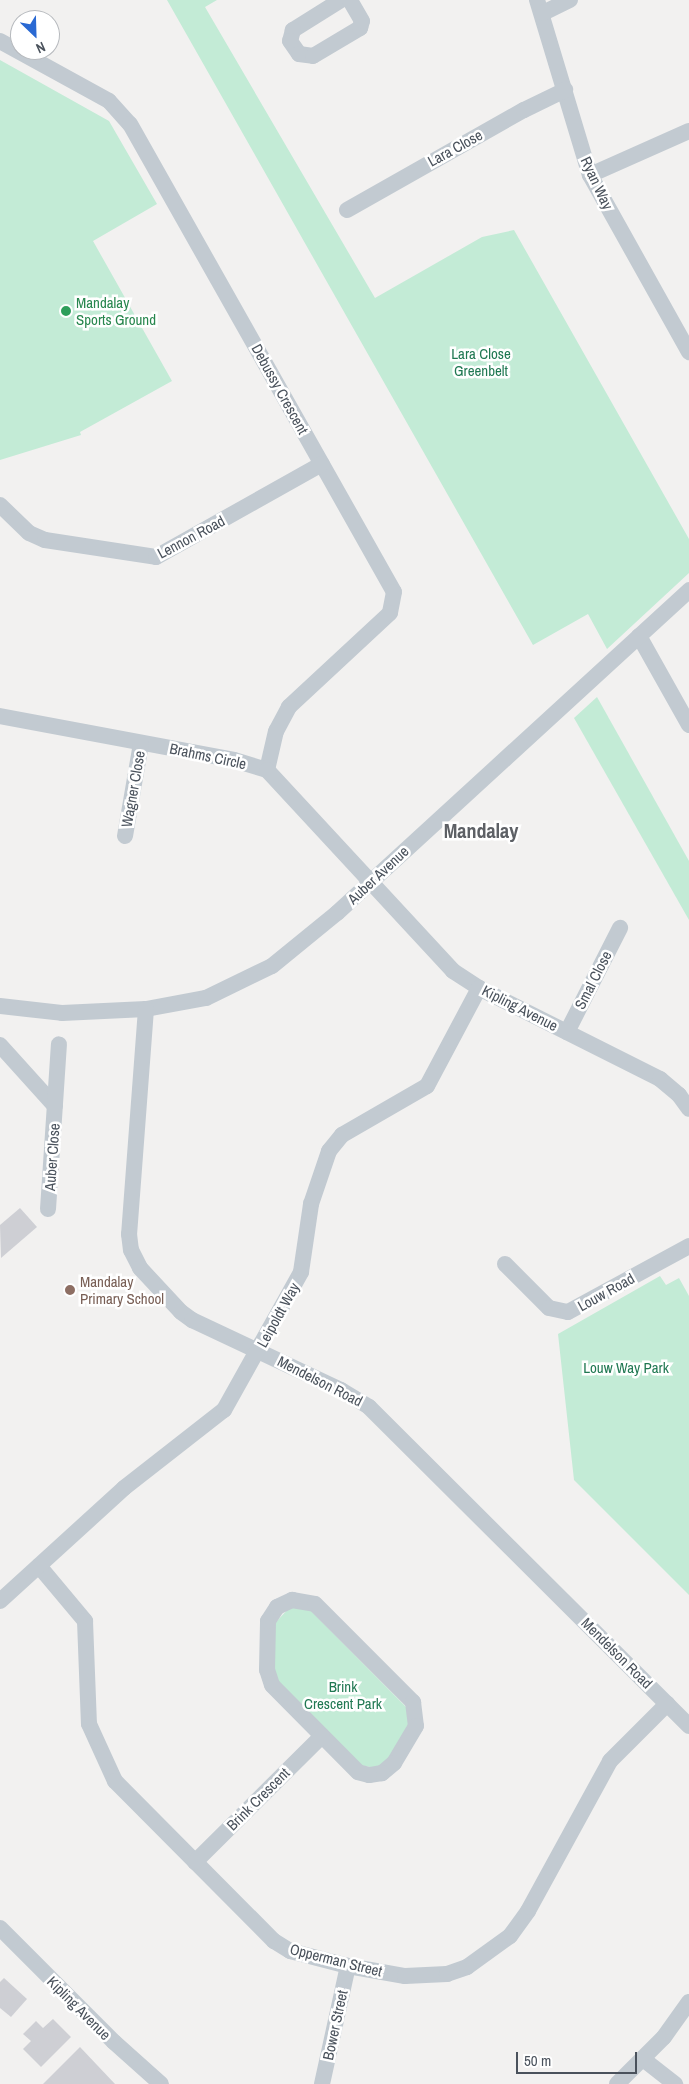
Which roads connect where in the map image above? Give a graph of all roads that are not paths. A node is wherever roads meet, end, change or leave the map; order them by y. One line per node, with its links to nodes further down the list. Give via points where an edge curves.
1 (341, 0): 2 (street, via 292,30 290,40 299,54 313,56 360,28 362,21)
2 (350, 0)
3 (570, 0): 4 (street)
4 (540, 6): 6 (street, Ryan Way)
5 (0, 41): 11 (street, Debussy Crescent, via 109,102 130,124)
6 (565, 90): 8 (street, Ryan Way); 9 (street, Lara Close)
7 (689, 132): 8 (street)
8 (590, 175): 10 (street, Ryan Way)
9 (347, 210)
10 (687, 344)
11 (322, 464): 12 (street, Lennon Road, via 156,557 45,540 30,533); 18 (street, Debussy Crescent, via 392,587 394,603 390,613 289,707 276,731)
12 (0, 506)
13 (689, 590): 14 (street, Auber Avenue)
14 (639, 636): 16 (street); 20 (street, Auber Avenue)
15 (0, 716): 17 (street, Brahms Circle)
16 (689, 725)
17 (141, 743): 18 (street, Brahms Circle, via 234,760); 19 (street, Wagner Close)
18 (267, 770): 20 (street, Brahms Circle)
19 (125, 836)
20 (371, 881): 22 (street, Kipling Avenue, via 442,960); 24 (street, Auber Avenue, via 294,951 253,978 206,998)
21 (620, 928): 25 (street, Smal Close)
22 (478, 988): 25 (street, Kipling Avenue); 33 (street, Leipoldt Way, via 427,1086 342,1135 329,1151 311,1204 301,1272)
23 (0, 1006): 24 (street, Auber Avenue, via 62,1013)
24 (146, 1010): 33 (street, Mendelson Road, via 131,1250 140,1268 180,1312)
25 (567, 1032): 29 (street, Kipling Avenue, via 660,1079 679,1095)
26 (59, 1044): 28 (street, Auber Close)
27 (0, 1045): 28 (street, Auber Close)
28 (55, 1106): 30 (street, Auber Close)
29 (689, 1109)
30 (48, 1209)
31 (689, 1246): 32 (street, Louw Road, via 568,1312 549,1308)
32 (505, 1264)
33 (258, 1351): 34 (street, Leipoldt Way, via 220,1415 124,1488); 36 (street, Mendelson Road, via 370,1407)
34 (39, 1566): 35 (street, Leipoldt Way); 39 (street, Opperman Street, via 85,1621 89,1724 108,1771)
35 (0, 1601)
36 (666, 1704): 37 (street, Mendelson Road); 41 (street, Opperman Street, via 610,1761 528,1911 510,1936 467,1967 447,1974 405,1976)
37 (689, 1726)
38 (322, 1736): 38 (street, via 275,1690 268,1675 268,1621 278,1607 292,1600 315,1604 407,1696 416,1710 416,1726 394,1763 375,1775 358,1772); 39 (street, Brink Crescent)
39 (194, 1862): 41 (street, Opperman Street, via 274,1941 290,1951)
40 (0, 1928): 44 (street, Kipling Avenue, via 114,2042)
41 (348, 1966): 45 (street, Bower Street)
42 (689, 2002): 43 (street, via 677,2022)
43 (642, 2059): 46 (street); 47 (street)
44 (161, 2084)
45 (322, 2084)
46 (617, 2084)
47 (675, 2084)

